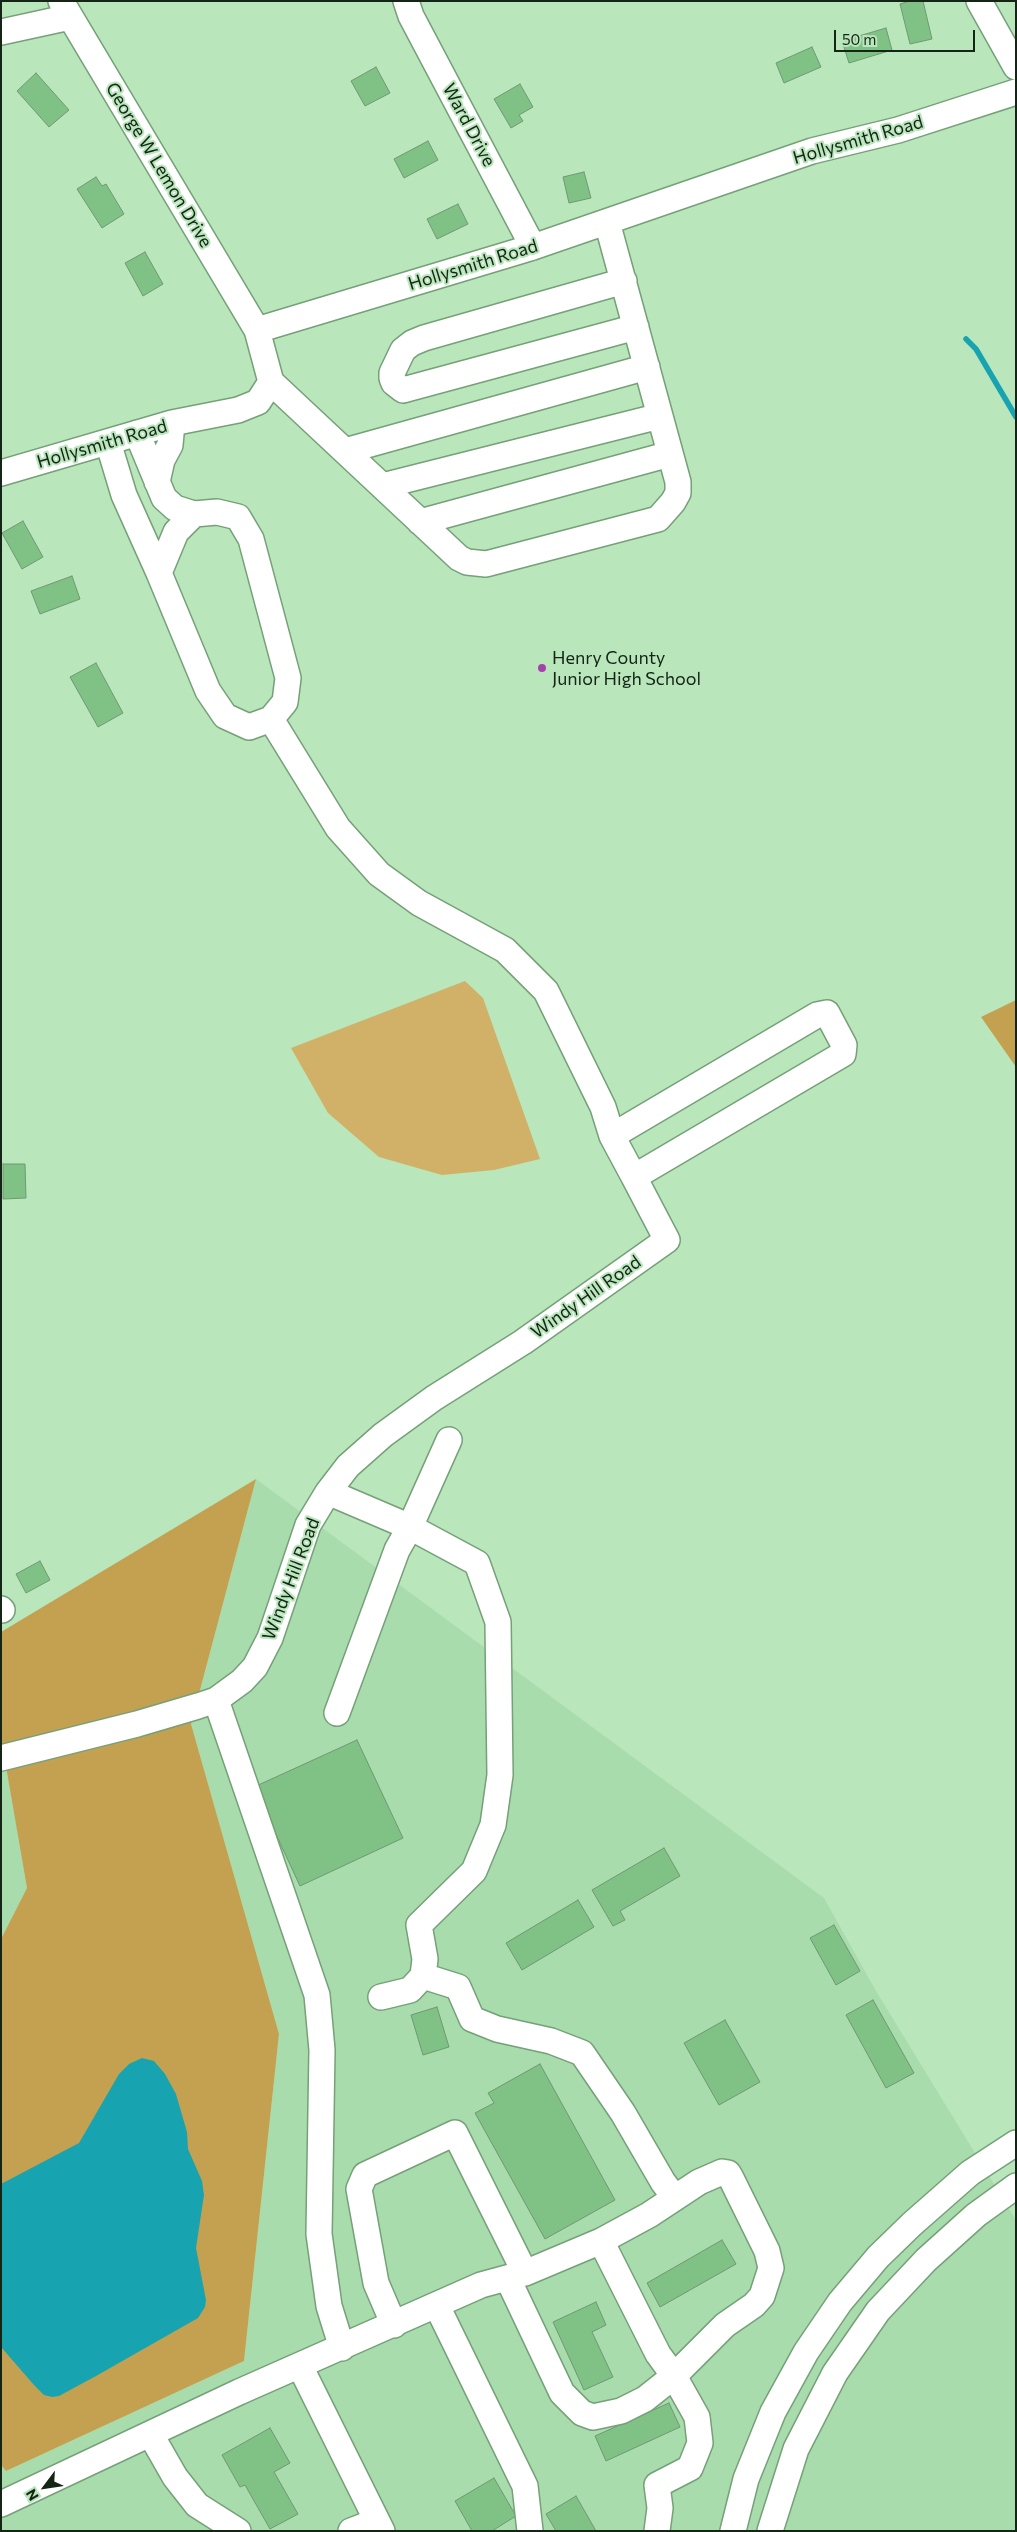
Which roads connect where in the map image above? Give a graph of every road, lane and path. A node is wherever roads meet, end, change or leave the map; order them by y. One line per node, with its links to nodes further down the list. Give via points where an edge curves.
1 (406, 1): 8 (street, Ward Drive)
2 (979, 1): 5 (street)
3 (66, 9): 4 (street); 11 (street, George W Lemon Drive)
4 (1, 32)
5 (1016, 67)
6 (1016, 92): 7 (street, Hollysmith Road, via 898,130 812,151)
7 (607, 222): 8 (street, Hollysmith Road); 9 (street)
8 (533, 247): 11 (street, Hollysmith Road)
9 (624, 281): 10 (street); 10 (street, via 412,343 403,350 392,378 402,390)
10 (636, 327): 12 (street)
11 (257, 330): 13 (street)
12 (647, 367): 14 (street); 18 (street)
13 (271, 382): 15 (street, Hollysmith Road, via 258,402 238,410); 18 (street)
14 (660, 416): 19 (street); 22 (street)
15 (172, 423): 16 (street, Hollysmith Road); 21 (street, via 170,445 162,460)
16 (137, 433): 17 (street, Hollysmith Road); 21 (street)
17 (108, 442): 20 (street, Hollysmith Road); 25 (street, via 124,495)
18 (345, 451): 22 (street)
19 (670, 454): 24 (street); 24 (street, via 678,493 667,512 658,519 486,564 459,558)
20 (1, 473)
21 (157, 482): 23 (street, via 164,498 175,508)
22 (382, 486): 24 (street)
23 (194, 514): 25 (street, via 176,532); 26 (street, via 217,512 238,517 251,539 288,678 285,702)
24 (420, 522)
25 (160, 573): 26 (street, via 208,691 225,716 249,727)
26 (271, 719): 27 (street, via 338,828 379,874 420,903 505,950 546,991 603,1107)
27 (612, 1136): 28 (street); 28 (street, via 817,1015 827,1013 844,1045 844,1054)
28 (634, 1177): 30 (street, Windy Hill Road, via 667,1240 523,1342 434,1398 383,1435 348,1466)
29 (449, 1440): 31 (street)
30 (328, 1492): 31 (street); 32 (street, Windy Hill Road, via 308,1525 270,1638 255,1667)
31 (410, 1527): 33 (street, via 397,1550); 35 (street, via 477,1563 498,1622 499,1652 500,1775 493,1825 474,1871 419,1925 425,1959)
32 (216, 1700): 34 (street, Windy Hill Road, via 138,1724); 44 (street, via 317,1995 322,2050 319,2234 329,2306)
33 (336, 1713)
34 (1, 1758)
35 (423, 1976): 36 (street, via 410,1990); 39 (street, via 458,1987 472,2019 582,2053)
36 (381, 1997)
37 (1016, 2143): 54 (street, via 970,2173 912,2224 878,2257 840,2302 806,2352 773,2412 746,2479)
38 (1016, 2186): 55 (street, via 976,2215 878,2311 835,2373 796,2449)
39 (676, 2198): 40 (street); 46 (street, via 699,2182 722,2172 728,2173 767,2251 771,2268 762,2296 754,2305 725,2326)
40 (601, 2240): 41 (street); 46 (street, via 658,2354)
41 (516, 2276): 42 (street, via 481,2285); 43 (street, via 455,2133 365,2175 359,2189 376,2283); 46 (street, via 562,2392 582,2413 593,2417 621,2411 645,2399)
42 (437, 2306): 43 (street); 52 (street, via 525,2486)
43 (394, 2325): 44 (street)
44 (342, 2348): 45 (street)
45 (300, 2366): 47 (street); 49 (street)
46 (674, 2376): 53 (street, via 696,2417 700,2444 690,2468 657,2485 660,2508)
47 (151, 2435): 48 (street); 50 (street, via 175,2477 197,2505)
48 (6, 2494)
49 (380, 2526): 51 (street)
50 (238, 2531)
51 (351, 2531)
52 (530, 2531)
53 (657, 2531)
54 (733, 2531)
55 (770, 2531)

